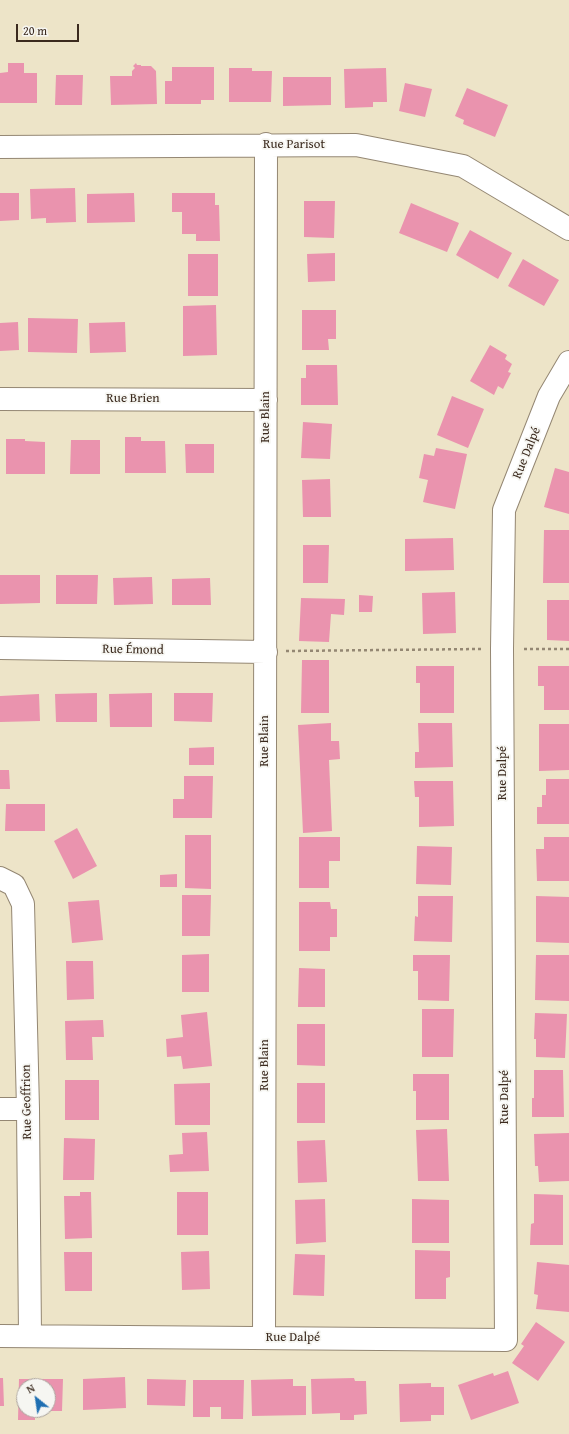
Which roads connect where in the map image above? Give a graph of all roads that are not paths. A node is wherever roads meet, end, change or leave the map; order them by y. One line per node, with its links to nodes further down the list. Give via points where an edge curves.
1 (266, 144): 2 (street, Rue Parisot); 3 (street, Rue Parisot, via 356,145 463,166); 6 (street, Rue Blain)
2 (0, 147)
3 (569, 229)
4 (569, 362): 14 (street, Rue Dalpé, via 550,396 504,510 502,649 506,1340)
5 (0, 399): 6 (street, Rue Brien)
6 (266, 400): 8 (street, Rue Blain)
7 (0, 648): 8 (street, Rue Émond)
8 (266, 652): 14 (street, Rue Blain)
9 (0, 878): 11 (street, Rue Geoffrion, via 14,884 23,904)
10 (0, 1109): 11 (street)
11 (28, 1109): 13 (street, Rue Geoffrion)
12 (0, 1336): 13 (street, Rue Dalpé)
13 (30, 1336): 14 (street, Rue Dalpé)
14 (264, 1338)

